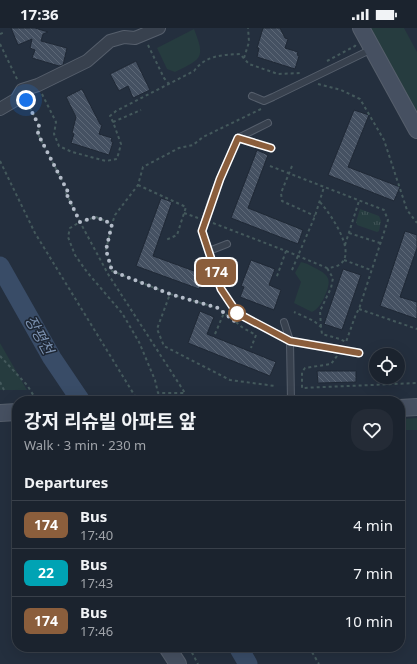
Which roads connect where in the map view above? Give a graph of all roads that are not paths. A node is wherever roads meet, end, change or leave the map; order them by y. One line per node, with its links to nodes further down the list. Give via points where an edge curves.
1 (159, 28): 5 (street, via 135,38 124,37 110,41 87,61 19,94)
2 (360, 34): 3 (street)
3 (372, 49): 4 (lane, via 264,101); 7 (street)
4 (252, 96)
5 (0, 109)
6 (268, 123): 8 (lane)
7 (417, 130)
8 (238, 138): 9 (lane); 11 (lane, via 202,231)
9 (271, 148)
10 (227, 244): 11 (lane)
11 (209, 251): 13 (lane, via 221,289 237,313)
12 (284, 322): 13 (lane)
13 (290, 341): 14 (lane); 15 (lane)
14 (359, 353)
15 (291, 396)
16 (417, 407): 17 (street)
17 (405, 408)
18 (0, 413): 19 (street)
19 (12, 413)
20 (170, 652): 21 (street)
21 (178, 664)

